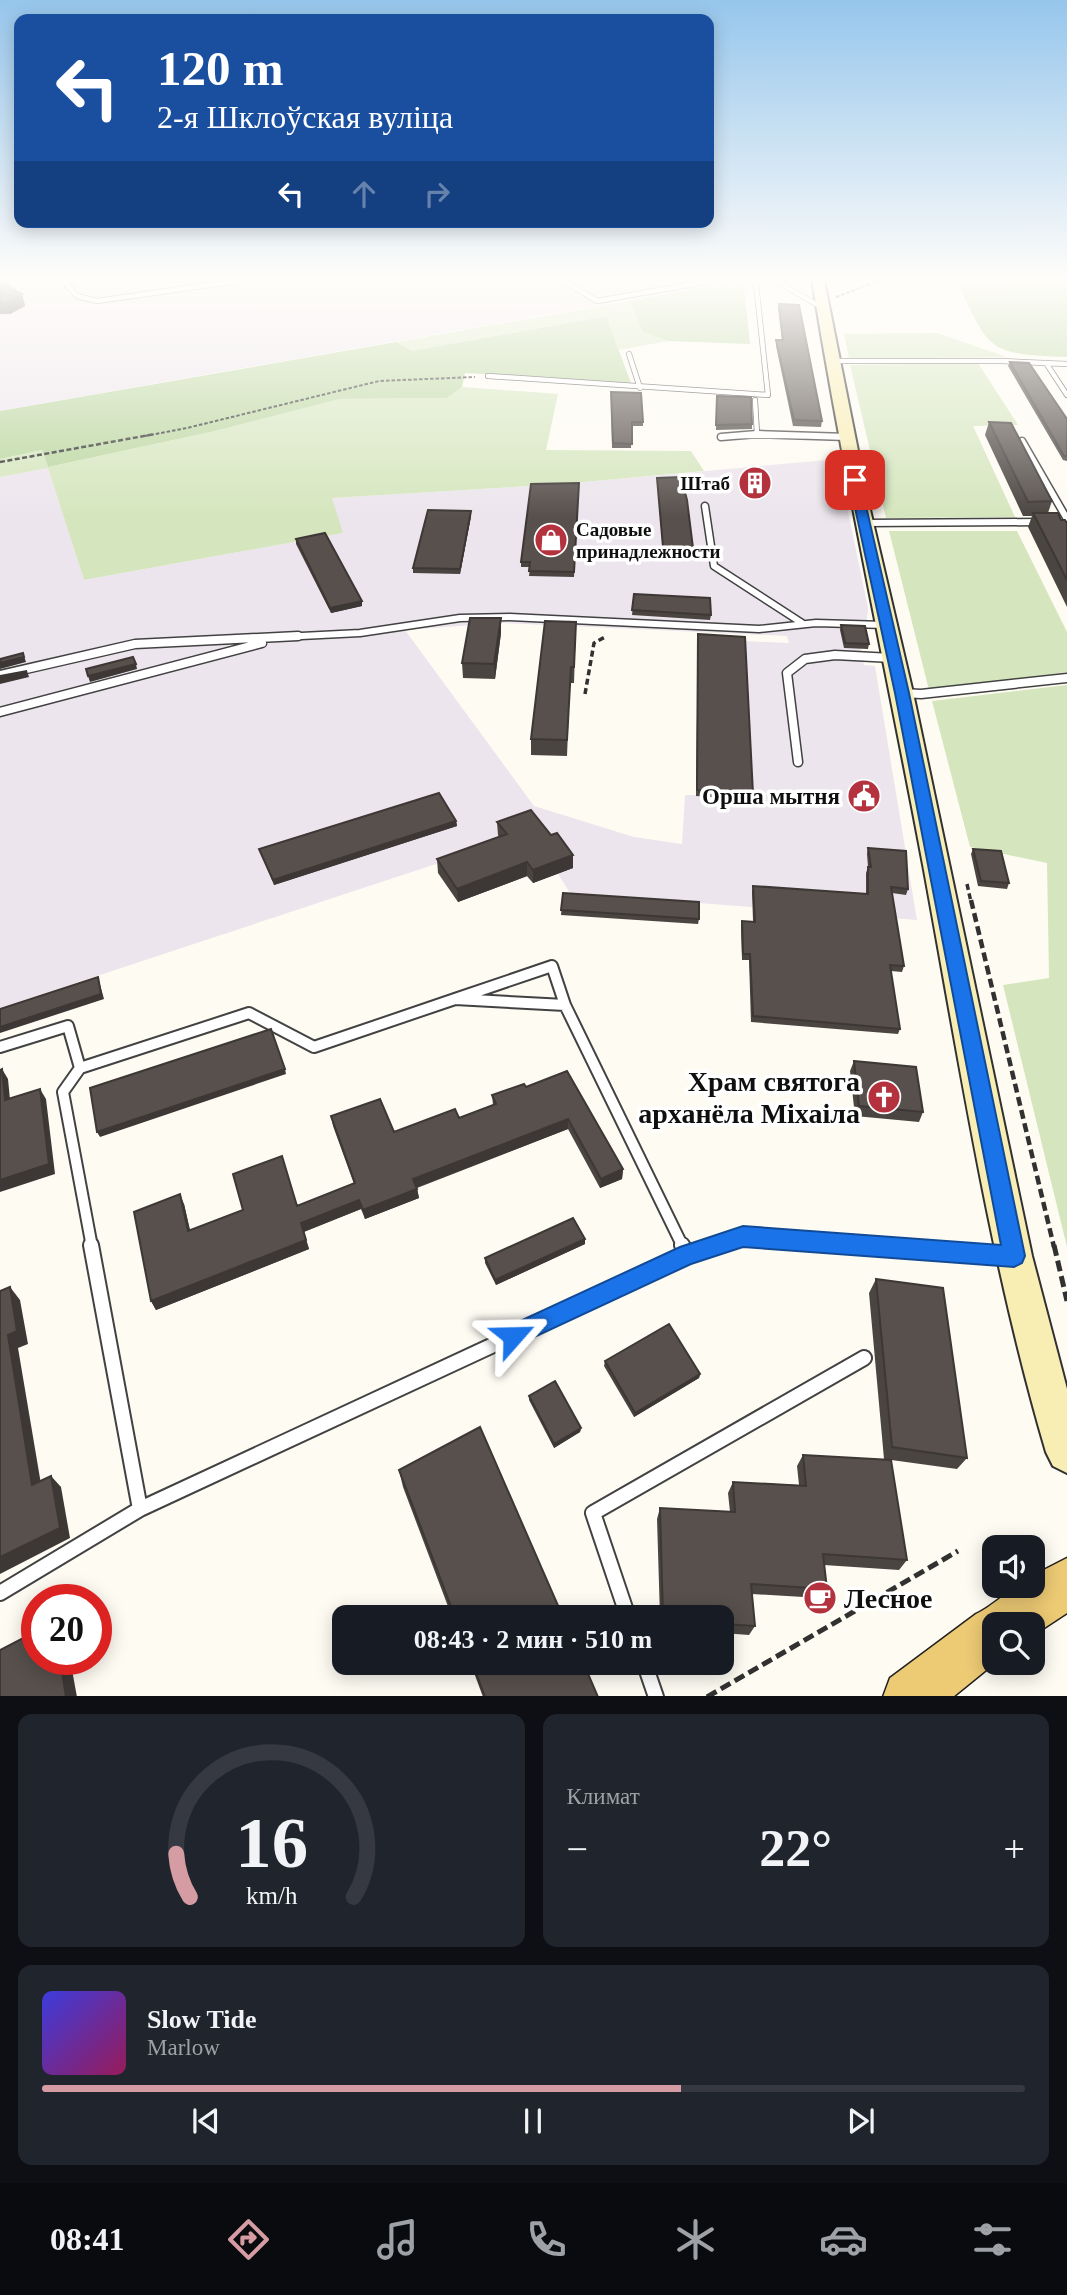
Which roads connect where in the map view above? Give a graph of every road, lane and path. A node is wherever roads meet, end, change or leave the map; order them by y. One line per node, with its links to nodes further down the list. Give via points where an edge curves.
1 (631, 359): 7 (lane)
2 (764, 359): 7 (lane, via 768,395)
3 (834, 361): 4 (lane); 12 (street)
4 (1046, 363): 5 (lane); 8 (lane)
5 (1067, 364)
6 (488, 376): 7 (lane); 14 (path, via 379,381 187,428)
7 (640, 388)
8 (1067, 395)
9 (755, 400): 10 (lane)
10 (757, 434): 11 (lane); 12 (lane)
11 (721, 437)
12 (846, 437): 17 (street)
13 (1022, 441): 16 (lane)
14 (0, 462)
15 (705, 506): 18 (lane, via 714,566)
16 (1067, 520): 17 (lane)
17 (863, 523): 19 (street)
18 (802, 623): 19 (lane); 21 (lane, via 759,629 460,618 360,633)
19 (887, 625): 22 (street)
20 (614, 637): 26 (path, via 601,637 594,643)
21 (280, 638): 23 (lane, via 135,644); 27 (lane)
22 (894, 658): 25 (street); 28 (lane, via 805,659 787,673)
23 (0, 675)
24 (1067, 678): 25 (lane)
25 (902, 693): 35 (street)
26 (585, 694)
27 (0, 712)
28 (798, 762)
29 (966, 883): 36 (path)
30 (456, 999): 31 (lane); 31 (lane, via 552,966); 33 (lane, via 314,1046 249,1013)
31 (565, 1005): 34 (lane)
32 (0, 1047): 33 (lane, via 68,1026)
33 (80, 1069): 39 (lane, via 64,1092)
34 (687, 1255): 35 (lane, via 743,1237); 39 (lane)
35 (1014, 1256): 38 (street, via 1038,1359)
36 (1067, 1301)
37 (864, 1357): 43 (lane, via 593,1513)
38 (1067, 1452)
39 (140, 1509): 42 (lane)
40 (958, 1550): 48 (path)
41 (1067, 1583): 44 (main road)
42 (0, 1593)
43 (624, 1605)
44 (1024, 1612)
45 (982, 1641): 49 (main road)
46 (649, 1675): 47 (lane)
47 (656, 1696)
48 (707, 1696)
49 (909, 1696)

